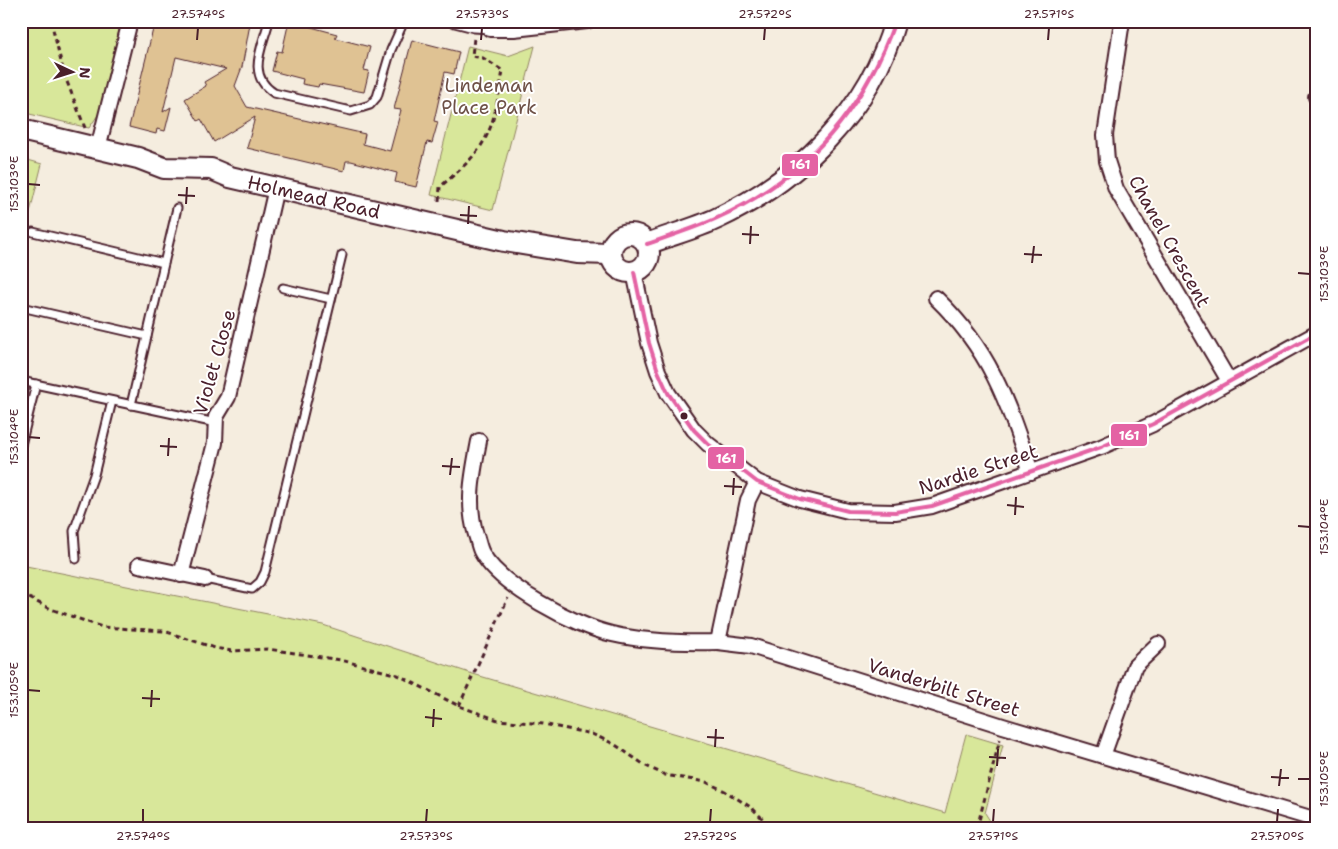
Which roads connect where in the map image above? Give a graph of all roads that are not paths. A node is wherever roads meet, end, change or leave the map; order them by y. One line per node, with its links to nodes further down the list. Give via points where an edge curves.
1 (130, 21): 10 (street)
2 (269, 21): 3 (lane, via 258,63 258,74 264,86 274,93 351,111 370,105 377,97 390,50)
3 (404, 21)
4 (447, 21): 8 (lane)
5 (587, 21): 8 (street)
6 (895, 21): 14 (street, via 882,59 866,89 847,115 788,176 749,203 703,225)
7 (1122, 21): 26 (street, Chanel Crescent, via 1105,135 1107,161 1116,189)
8 (490, 29)
9 (21, 130): 10 (street, Holmead Road)
10 (98, 148): 11 (street, Holmead Road, via 164,168 212,169 230,177)
11 (276, 188): 15 (street, Holmead Road, via 504,241 577,253); 30 (street, Violet Close, via 228,397 216,416)
12 (177, 208): 17 (lane)
13 (33, 232): 17 (lane)
14 (647, 244): 15 (street, via 638,236 623,235 614,243); 18 (street, via 647,262)
15 (610, 254): 18 (street, via 620,270)
16 (342, 255): 21 (lane)
17 (164, 263): 24 (lane)
18 (634, 272): 34 (street, Nardie Street, via 649,343 668,393 680,413 708,444)
19 (282, 288): 21 (lane)
20 (936, 298): 33 (street, via 974,339 993,372 1008,404)
21 (331, 299): 38 (lane, via 262,577 252,589)
22 (21, 307): 24 (lane)
23 (1317, 333): 26 (street, Nardie Street)
24 (147, 336): 29 (lane)
25 (21, 381): 27 (lane)
26 (1229, 381): 33 (street, Nardie Street, via 1154,424)
27 (36, 384): 28 (lane); 32 (lane)
28 (112, 401): 29 (lane); 35 (lane, via 94,475 74,531)
29 (131, 405): 30 (lane)
30 (216, 423): 37 (street, Violet Close, via 215,442)
31 (479, 441): 39 (street, Vanderbilt Street, via 470,489 471,517 482,553 499,574 529,597 610,634 674,642)
32 (21, 445)
33 (1031, 472): 34 (street, Nardie Street, via 932,506 895,512 848,511 800,499)
34 (757, 482): 39 (street, via 748,500)
35 (76, 559)
36 (139, 565): 37 (street)
37 (181, 575): 38 (street)
38 (206, 579)
39 (718, 642): 41 (street, Vanderbilt Street, via 752,646)
40 (1158, 644): 41 (street, via 1135,666)
41 (1103, 756): 42 (street, Vanderbilt Street)
42 (1317, 820)

